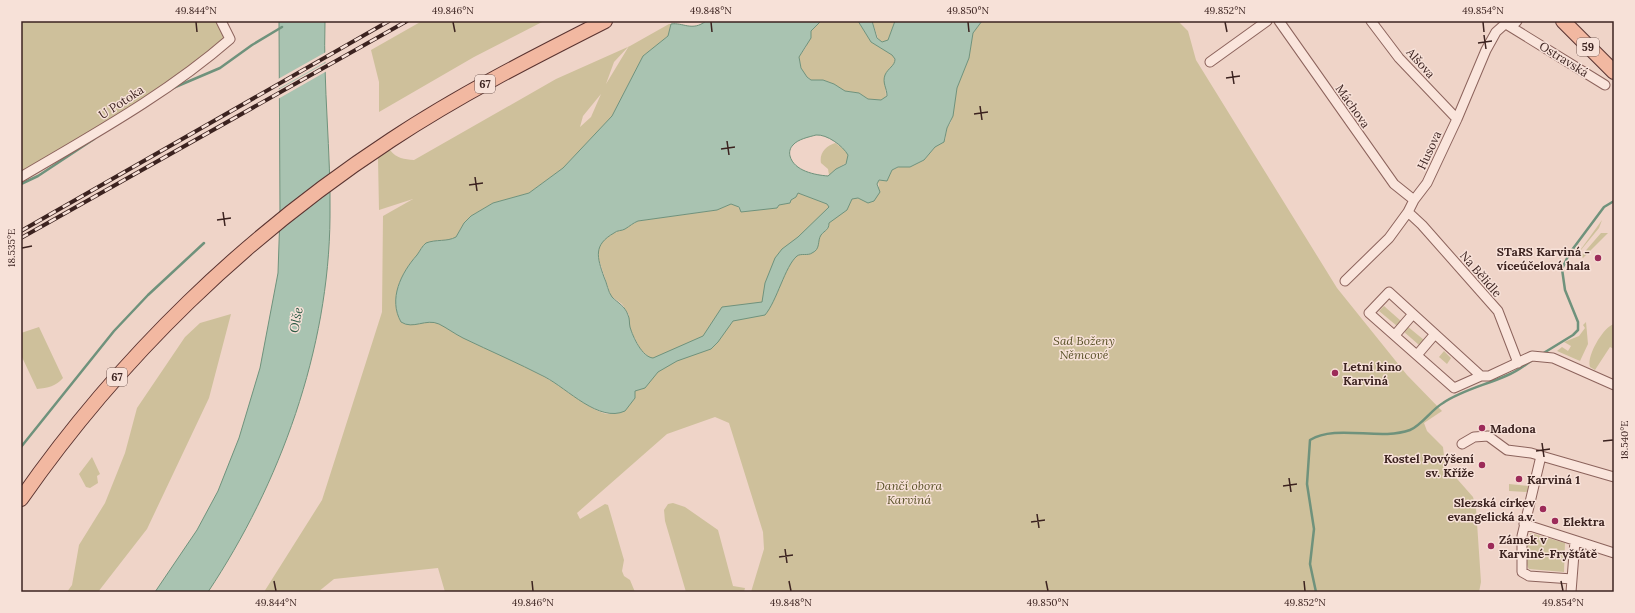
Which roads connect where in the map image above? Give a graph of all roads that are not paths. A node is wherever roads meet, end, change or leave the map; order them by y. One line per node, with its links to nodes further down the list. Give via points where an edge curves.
1 (221, 21): 13 (street, U Potoka, via 230,39 201,64 96,133)
2 (605, 21): 27 (main road, 67, via 478,88 393,139 307,199 226,267 124,368 69,433)
3 (1267, 21): 9 (street)
4 (1279, 21): 14 (street, Máchova, via 1394,184)
5 (1371, 21): 12 (street, Alšova, via 1400,58)
6 (1517, 21): 8 (street)
7 (1563, 21): 10 (main road, Ostravská / 59)
8 (1504, 22): 11 (street, Ostravská); 12 (street, Husova, via 1486,50)
9 (1210, 62)
10 (1614, 72)
11 (1605, 85)
12 (1457, 119): 14 (street, Husova, via 1427,183)
13 (21, 177)
14 (1414, 200): 15 (street, Husova)
15 (1408, 212): 16 (street, Husova, via 1389,238); 21 (street, Na Bělidle, via 1498,311)
16 (1345, 281)
17 (1413, 314): 18 (street); 19 (street); 19 (street, via 1389,292 1369,313)
18 (1435, 334): 20 (street); 22 (street)
19 (1395, 335): 20 (street)
20 (1417, 355): 22 (street, via 1454,388)
21 (1518, 363): 22 (street); 23 (street, via 1532,356 1553,358)
22 (1485, 376)
23 (1614, 385)
24 (1462, 444): 25 (street, via 1474,437 1488,436 1507,450)
25 (1541, 456): 26 (street); 28 (street)
26 (1614, 477)
27 (21, 498)
28 (1524, 524): 29 (street); 31 (street, via 1522,572 1529,576)
29 (1575, 541): 30 (street); 31 (street)
30 (1614, 553)
31 (1572, 579): 32 (street)
32 (1571, 592)

